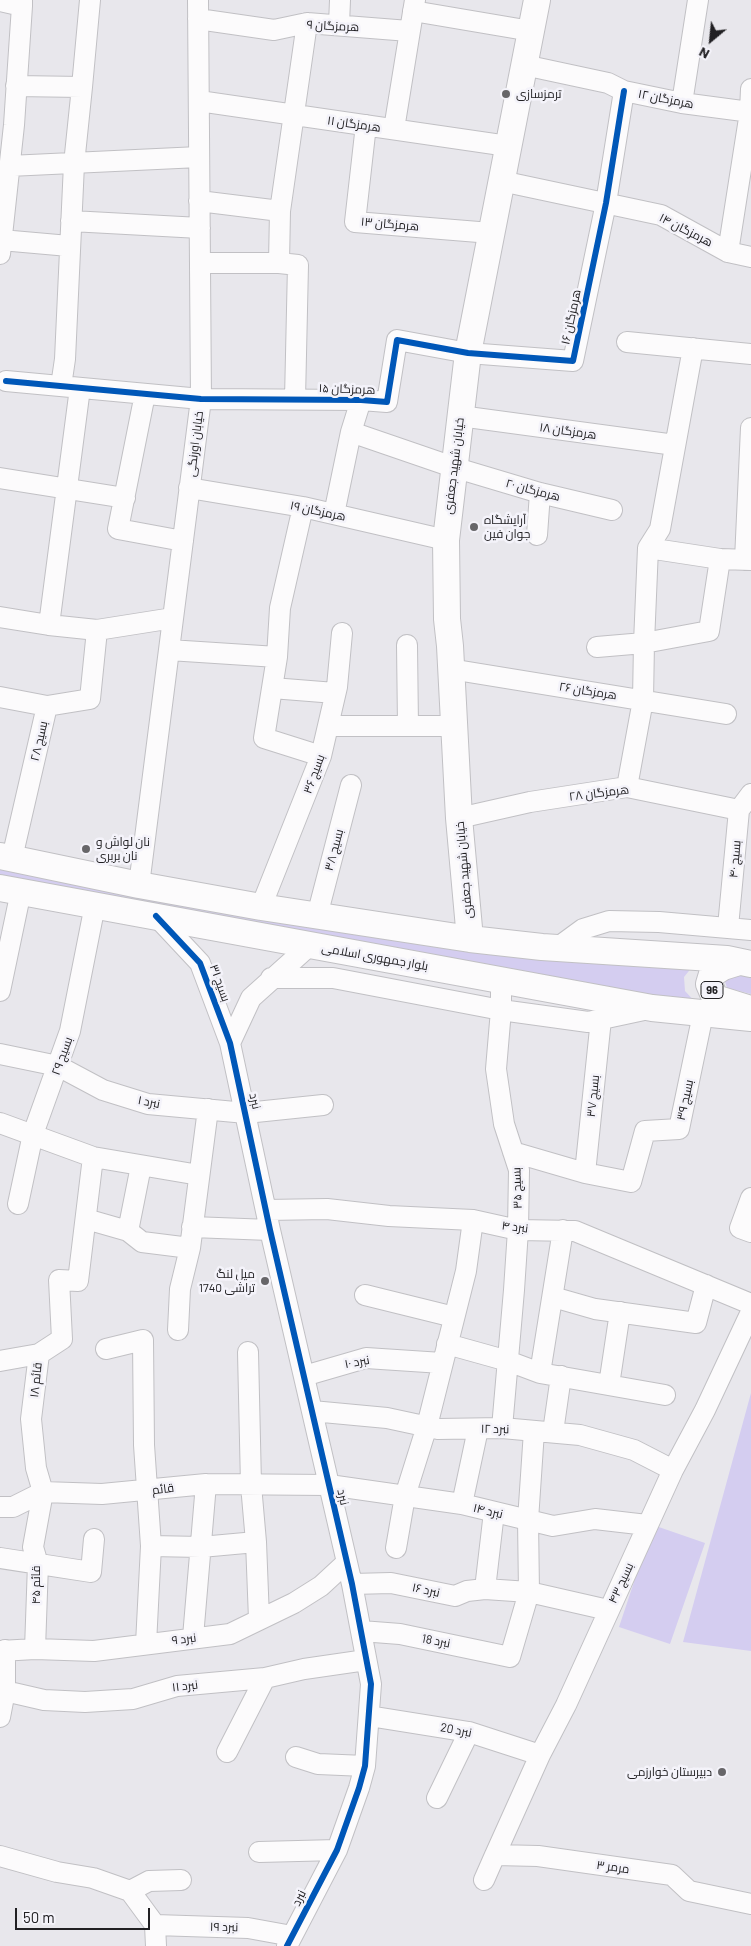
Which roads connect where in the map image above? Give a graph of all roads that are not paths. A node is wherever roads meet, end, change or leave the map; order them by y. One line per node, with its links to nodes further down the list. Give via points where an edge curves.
1 (0, 0): 6 (street)
2 (90, 0): 15 (street)
3 (340, 0): 10 (street)
4 (537, 0): 12 (main road, خیابان شهید جعفری)
5 (698, 0): 19 (street)
6 (22, 3): 14 (street)
7 (414, 5): 11 (street); 12 (street)
8 (198, 10): 9 (street, هرمزگان ۹, via 274,30); 18 (street, خیابان اورنگی)
9 (307, 23): 10 (street, هرمزگان ۹); 21 (street)
10 (339, 25): 11 (street, هرمزگان ۹)
11 (409, 31): 24 (street)
12 (531, 31): 13 (main road, خیابان شهید جعفری)
13 (524, 65): 17 (street, هرمزگان ۱۲, via 608,83); 25 (main road, خیابان شهید جعفری)
14 (16, 86): 15 (street); 22 (street)
15 (82, 87): 27 (street)
16 (751, 89): 20 (street)
17 (624, 91): 19 (street, هرمزگان ۱۲); 31 (street)
18 (199, 101): 21 (street, هرمزگان ۱۱); 26 (street, خیابان اورنگی)
19 (682, 103): 20 (street, هرمزگان ۱۲)
20 (750, 112): 39 (street)
21 (293, 115): 23 (street, هرمزگان ۱۱); 33 (street)
22 (7, 125): 28 (street)
23 (366, 125): 24 (street, هرمزگان ۱۱); 36 (street, هرمزگان ۱۳, via 355,222)
24 (394, 129): 25 (street, هرمزگان ۱۱)
25 (508, 146): 29 (main road, خیابان شهید جعفری)
26 (199, 157): 27 (street); 30 (street, خیابان اورنگی)
27 (74, 164): 28 (street); 34 (street)
28 (10, 166): 32 (street)
29 (501, 181): 31 (street, هرمزگان ۱۴); 36 (main road, خیابان شهید جعفری)
30 (200, 201): 33 (street); 35 (street, خیابان اورنگی)
31 (606, 203): 39 (street, هرمزگان ۱۴, via 661,215); 45 (street, هرمزگان ۱۶, via 573,361)
32 (2, 207): 38 (street)
33 (280, 211): 42 (street)
34 (71, 221): 35 (street); 37 (street)
35 (200, 228): 41 (street, خیابان اورنگی)
36 (491, 233): 45 (main road, خیابان شهید جعفری)
37 (70, 246): 38 (street); 48 (street, via 65,359)
38 (1, 247)
39 (728, 252): 40 (street, هرمزگان ۱۴)
40 (751, 257)
41 (200, 263): 42 (street); 50 (street, خیابان اورنگی)
42 (279, 264): 51 (street, via 298,265)
43 (627, 342): 44 (street)
44 (693, 348): 46 (street); 56 (street)
45 (468, 353): 52 (street, هرمزگان ۱۵, via 398,340 387,402); 53 (main road, خیابان شهید جعفری)
46 (751, 354)
47 (6, 381): 48 (street, هرمزگان ۱۵)
48 (70, 387): 49 (street, هرمزگان ۱۵); 59 (street)
49 (145, 394): 50 (street, هرمزگان ۱۵); 62 (street)
50 (201, 399): 51 (street, هرمزگان ۱۵); 60 (street, خیابان اورنگی)
51 (294, 400): 52 (street, هرمزگان ۱۵)
52 (361, 400): 54 (street)
53 (460, 416): 56 (street, هرمزگان ۱۸); 57 (main road, خیابان شهید جعفری)
54 (351, 432): 57 (street, هرمزگان ۲۰); 65 (street)
55 (751, 437): 71 (street)
56 (675, 445): 69 (street, via 660,530)
57 (453, 467): 61 (street, هرمزگان ۲۰); 67 (main road, خیابان شهید جعفری)
58 (0, 478): 59 (street)
59 (67, 488): 62 (street); 74 (street)
60 (189, 488): 63 (street, هرمزگان ۱۹); 68 (street, خیابان اورنگی)
61 (540, 492): 64 (street, هرمزگان ۲۰); 66 (street)
62 (125, 498): 68 (street, via 118,529)
63 (303, 507): 65 (street, هرمزگان ۱۹); 81 (street, via 280,608)
64 (612, 510)
65 (334, 514): 67 (street, هرمزگان ۱۹)
66 (537, 535)
67 (446, 540): 82 (main road, خیابان شهید جعفری)
68 (183, 541): 73 (street, خیابان اورنگی)
69 (648, 548): 70 (street); 77 (street)
70 (720, 559): 71 (street); 77 (street, via 708,631)
71 (748, 560)
72 (0, 617): 74 (street)
73 (173, 618): 75 (street); 80 (street, خیابان اورنگی)
74 (49, 625): 75 (street)
75 (97, 630): 87 (street, بسیج ۲۸, via 90,699)
76 (342, 633): 84 (street, بسیج ۳۶)
77 (644, 642): 79 (street); 86 (street)
78 (407, 644): 90 (street)
79 (597, 647)
80 (169, 650): 81 (street); 98 (street, خیابان اورنگی)
81 (277, 657): 83 (street)
82 (450, 669): 86 (street, هرمزگان ۲۶); 91 (main road, خیابان شهید جعفری)
83 (272, 688): 84 (street); 92 (street, via 264,738)
84 (336, 693): 89 (street, بسیج ۳۶)
85 (0, 697): 87 (street)
86 (643, 700): 88 (street, هرمزگان ۲۶); 94 (street)
87 (47, 706): 97 (street, بسیج ۲۸)
88 (726, 714)
89 (328, 726): 90 (street); 92 (street, بسیج ۳۶)
90 (408, 726): 91 (street)
91 (454, 726): 96 (main road, خیابان شهید جعفری)
92 (320, 756): 101 (street, بسیج ۳۶)
93 (351, 785): 103 (street, بسیج ۳۸)
94 (627, 787): 95 (street, هرمزگان ۲۸); 96 (street, هرمزگان ۲۸, via 530,802)
95 (745, 802): 104 (street, بسیج ۴۰)
96 (459, 818): 106 (main road, خیابان شهید جعفری)
97 (6, 857): 98 (main road)
98 (139, 885): 101 (main road)
99 (10, 890): 100 (main road, بلوار جمهوری اسلامی); 112 (street)
100 (95, 905): 102 (main road, بلوار جمهوری اسلامی); 121 (street, بسیج ۲۹, via 70,1031)
101 (261, 907): 103 (main road)
102 (156, 916): 107 (main road, بلوار جمهوری اسلامی); 119 (street, بسیج ۳۱, via 200,963)
103 (317, 916): 106 (main road)
104 (728, 927): 105 (street); 108 (street, via 609,921 583,929)
105 (751, 930)
106 (470, 939): 108 (main road)
107 (310, 946): 110 (street); 111 (main road, بلوار جمهوری اسلامی)
108 (557, 948): 109 (main road, via 727,959)
109 (745, 963): 114 (main road, 96, via 723,967 712,974 709,984 715,998)
110 (271, 978): 115 (street, via 332,978); 119 (street, via 251,998)
111 (501, 980): 113 (main road, بلوار جمهوری اسلامی); 115 (street, بسیج ۳۵)
112 (0, 991)
113 (652, 1008): 116 (main road, بلوار جمهوری اسلامی); 118 (street)
114 (751, 1008)
115 (501, 1010): 118 (street, via 588,1022); 127 (street, بسیج ۳۵, via 496,1069 504,1124)
116 (703, 1014): 117 (main road, بلوار جمهوری اسلامی); 130 (street, بسیج ۳۹, via 679,1129 645,1131 631,1182)
117 (751, 1018)
118 (601, 1019): 130 (street, بسیج ۳۷)
119 (230, 1043): 124 (street, نبرد)
120 (0, 1054): 121 (street, نبرد ۱)
121 (58, 1066): 123 (street, نبرد ۱, via 103,1090 148,1104); 126 (street, بسیج ۲۹)
122 (323, 1105): 124 (street, نبرد ۱)
123 (208, 1109): 124 (street, نبرد ۱); 131 (street)
124 (246, 1113): 134 (street, نبرد)
125 (0, 1123): 126 (street)
126 (33, 1134): 128 (street); 133 (street, بسیج ۲۹)
127 (513, 1152): 130 (street); 139 (street, بسیج ۳۵, via 519,1170)
128 (93, 1157): 129 (street); 135 (street)
129 (141, 1166): 131 (street); 141 (street)
130 (585, 1173)
131 (199, 1175): 137 (street)
132 (751, 1198): 142 (street, via 740,1228)
133 (18, 1204)
134 (266, 1210): 136 (street, نبرد ۴, via 327,1209); 138 (street, نبرد)
135 (86, 1219): 141 (street); 155 (street, قائم ۱۸, via 78,1281 59,1280 62,1339)
136 (473, 1220): 139 (street, نبرد ۴); 150 (street, via 466,1271)
137 (192, 1227): 138 (street); 143 (street)
138 (270, 1230): 159 (street, نبرد)
139 (518, 1230): 140 (street, نبرد ۴); 157 (street, بسیج ۳۵)
140 (563, 1230): 144 (street, نبرد ۴, via 575,1231); 146 (street)
141 (128, 1231): 143 (street, via 142,1242)
142 (751, 1232)
143 (190, 1248): 151 (street, via 180,1289)
144 (706, 1285): 147 (street, نبرد ۴); 148 (street, via 696,1323)
145 (365, 1295): 150 (street)
146 (554, 1297): 148 (street, via 595,1309); 158 (street)
147 (751, 1304)
148 (620, 1312): 161 (street)
149 (751, 1312): 168 (street, بسیج ۴۳)
150 (454, 1318): 154 (street)
151 (178, 1330)
152 (106, 1349): 172 (street, via 143,1340)
153 (248, 1352): 170 (street)
154 (444, 1353): 157 (street, نبرد ۱۰); 159 (street, نبرد ۱۰, via 366,1358); 164 (street)
155 (39, 1354): 156 (street); 173 (street, قائم ۱۸, via 31,1420 36,1468)
156 (0, 1361)
157 (508, 1361): 158 (street, نبرد ۱۰); 165 (street, بسیج ۳۵)
158 (540, 1373): 160 (street, نبرد ۱۰)
159 (304, 1376): 163 (street, نبرد)
160 (561, 1376): 161 (street, نبرد ۱۰); 167 (street)
161 (609, 1385): 162 (street, نبرد ۱۰)
162 (665, 1395)
163 (312, 1411): 164 (street, نبرد ۱۲, via 387,1418); 171 (street, نبرد)
164 (427, 1426): 166 (street, نبرد ۱۲); 174 (street)
165 (502, 1428): 166 (street, نبرد ۱۲); 167 (street, نبرد ۱۲)
166 (478, 1429): 175 (street)
167 (544, 1432): 168 (street, نبرد ۱۲, via 580,1434 634,1450); 178 (street)
168 (673, 1470): 179 (street, بسیج ۴۳)
169 (206, 1484): 170 (street, قائم); 172 (street, قائم); 183 (street)
170 (251, 1485): 171 (street, قائم); 181 (street)
171 (329, 1485): 174 (street, نبرد ۱۴); 186 (street, نبرد)
172 (147, 1491): 173 (street, قائم, via 102,1494); 182 (street)
173 (43, 1492): 176 (street, قائم, via 13,1507); 187 (street, قائم ۴۵, via 33,1547)
174 (405, 1496): 175 (street, نبرد ۱۴); 184 (street)
175 (462, 1504): 177 (street, نبرد ۱۴)
176 (0, 1507)
177 (494, 1512): 178 (street, نبرد ۱۴); 189 (street)
178 (528, 1520): 179 (street, نبرد ۱۴, via 553,1526 595,1519); 190 (street)
179 (647, 1526): 191 (street, بسیج ۴۳)
180 (94, 1539): 187 (street, via 90,1572)
181 (256, 1542): 183 (street); 192 (street)
182 (151, 1546): 183 (street); 195 (street)
183 (200, 1547): 194 (street)
184 (396, 1548)
185 (0, 1558): 187 (street)
186 (347, 1562): 188 (street, نبرد); 192 (street, نبرد ۹, via 322,1586)
187 (38, 1564): 196 (street, قائم ۴۵)
188 (352, 1584): 189 (street, نبرد ۱۶, via 392,1583 455,1596); 193 (street, نبرد)
189 (485, 1589): 190 (street, نبرد ۱۶)
190 (530, 1592): 191 (street, نبرد ۱۶); 193 (street, نبرد 18, via 510,1657 400,1634)
191 (608, 1610): 205 (street, بسیج ۴۳)
192 (259, 1619): 194 (street, نبرد ۹, via 230,1634)
193 (361, 1631): 198 (street, نبرد)
194 (193, 1637): 195 (street, نبرد ۹)
195 (146, 1644): 196 (street, نبرد ۹, via 94,1651)
196 (35, 1649): 197 (street, نبرد ۹)
197 (2, 1650): 200 (street)
198 (366, 1660): 199 (street, نبرد ۱۱); 201 (street, نبرد, via 371,1684)
199 (265, 1678): 200 (street, نبرد ۱۱, via 177,1686 133,1699 104,1701 44,1700); 204 (street)
200 (5, 1691): 202 (street)
201 (369, 1716): 203 (street, نبرد 20); 207 (street, نبرد)
202 (0, 1717)
203 (469, 1732): 205 (street, نبرد 20); 208 (street)
204 (227, 1752)
205 (540, 1755): 211 (street, بسیج ۴۳)
206 (296, 1757): 207 (street, via 318,1764)
207 (365, 1766): 209 (street, نبرد)
208 (437, 1798)
209 (337, 1850): 210 (street); 218 (street, نبرد)
210 (260, 1852)
211 (494, 1855): 214 (street); 216 (street, مرمر ۳, via 538,1856 672,1875 690,1891)
212 (0, 1856): 215 (street, via 93,1878)
213 (181, 1880): 215 (street, via 149,1881)
214 (484, 1880)
215 (130, 1891): 217 (street)
216 (751, 1904)
217 (155, 1925): 218 (street, نبرد ۱۹, via 248,1928); 219 (street)
218 (290, 1941)
219 (156, 1946)

